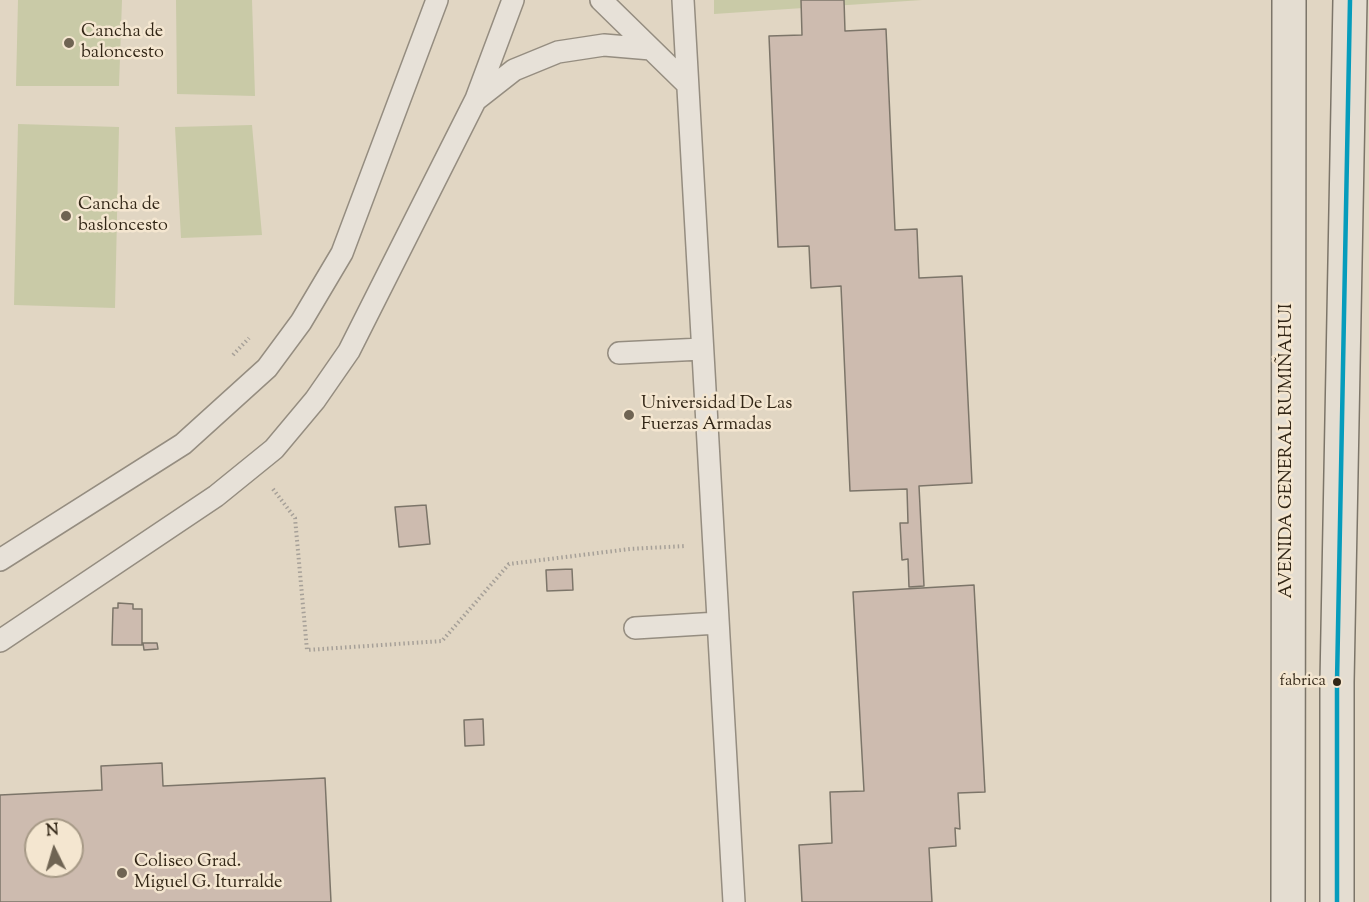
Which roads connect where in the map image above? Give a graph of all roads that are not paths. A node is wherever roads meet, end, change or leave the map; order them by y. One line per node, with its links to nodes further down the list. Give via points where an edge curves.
1 (437, 0): 12 (lane, via 342,253 301,322 267,368 183,444)
2 (513, 0): 9 (lane)
3 (601, 0): 7 (lane)
4 (683, 0): 8 (lane)
5 (1289, 0): 17 (highway, AVENIDA GENERAL RUMIÑAHUI)
6 (1350, 0): 18 (highway, via 1337,682)
7 (651, 49): 8 (lane); 9 (lane, via 604,45 558,52 514,70)
8 (687, 84): 10 (lane)
9 (476, 99): 15 (lane, via 349,351 315,400 274,448 216,496)
10 (702, 349): 11 (lane); 13 (lane)
11 (619, 353)
12 (0, 560)
13 (718, 623): 14 (lane); 16 (lane)
14 (635, 628)
15 (0, 641)
16 (734, 902)
17 (1288, 902)
18 (1337, 902)

